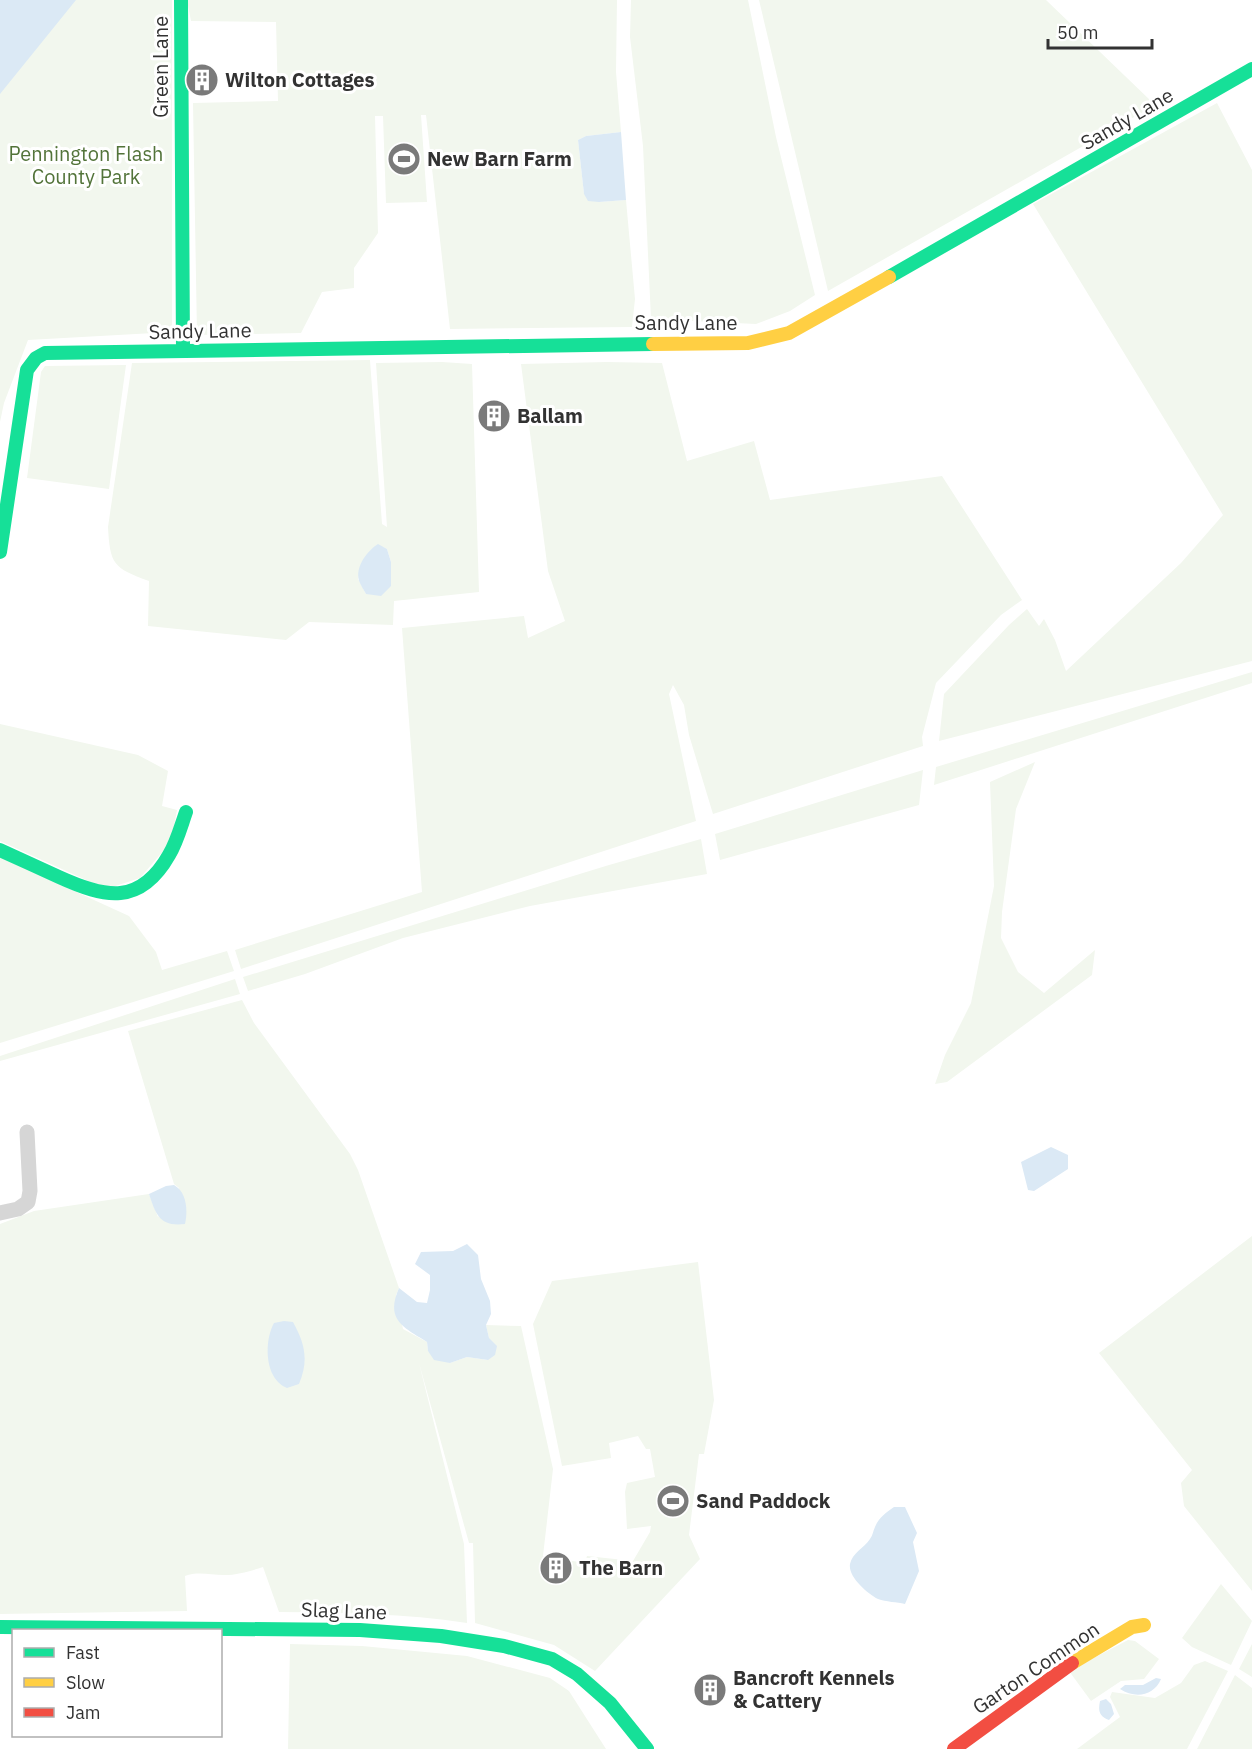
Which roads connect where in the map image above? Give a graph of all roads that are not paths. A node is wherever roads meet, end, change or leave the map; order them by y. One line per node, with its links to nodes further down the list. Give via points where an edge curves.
1 (181, 0): 3 (street, Green Lane)
2 (1252, 69): 3 (street, Sandy Lane, via 845,302 789,333 769,339 748,343)
3 (183, 351): 4 (street, Sandy Lane, via 50,352 33,359 27,370)
4 (0, 552)
5 (186, 812): 6 (street, via 168,858 153,878 132,892 113,896 95,892)
6 (0, 850)
7 (27, 1132): 8 (street, via 28,1203)
8 (0, 1213)
9 (1144, 1625): 12 (street, Garton Common, via 1132,1627 1061,1670)
10 (0, 1627): 11 (street, Slag Lane, via 334,1628 471,1640 518,1649 563,1665 610,1703)
11 (647, 1749)
12 (954, 1749)

